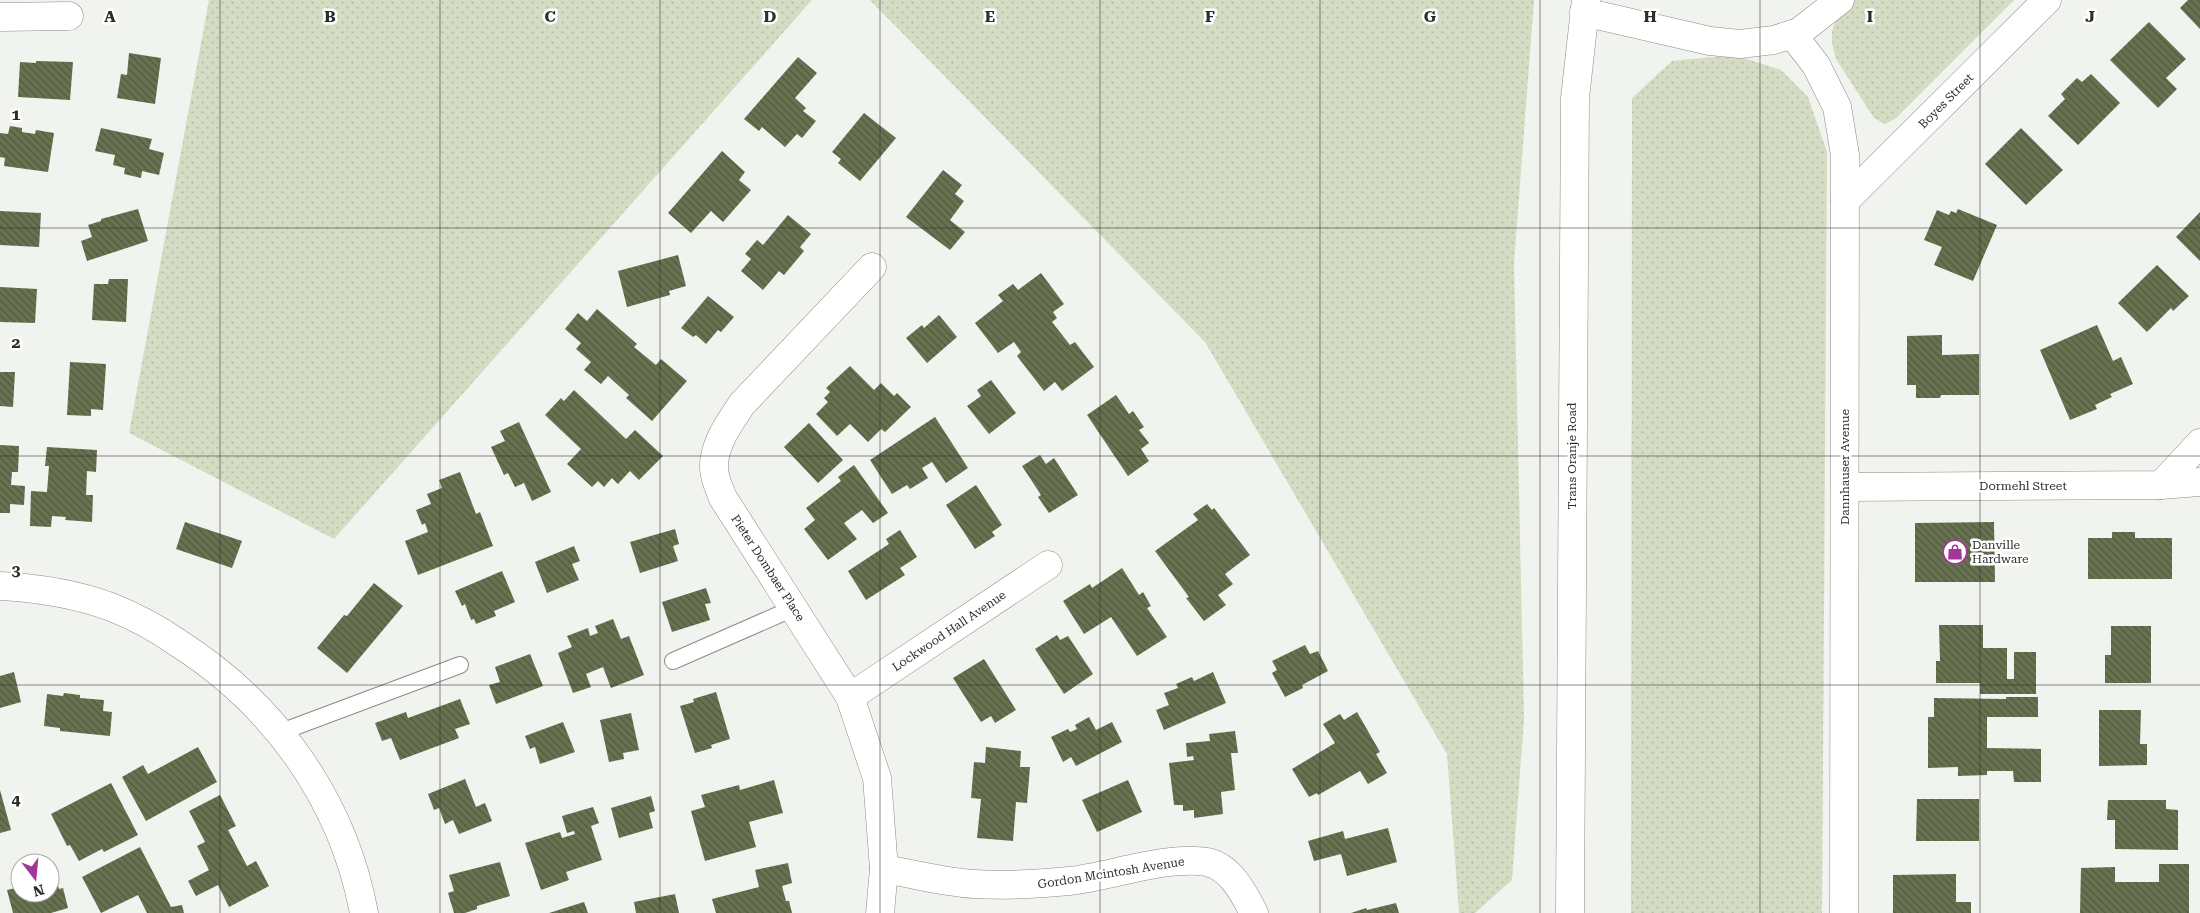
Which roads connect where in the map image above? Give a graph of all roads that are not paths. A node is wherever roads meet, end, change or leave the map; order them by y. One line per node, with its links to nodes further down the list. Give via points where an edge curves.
1 (1840, 0): 6 (street)
2 (2046, 0): 7 (street, Boyes Street)
3 (1585, 6): 6 (street, via 1710,41 1740,44); 24 (street, Trans Oranje Road, via 1575,98)
4 (69, 16): 5 (street)
5 (0, 17)
6 (1792, 34): 7 (street, Dannhauser Avenue, via 1816,65 1837,107 1845,155)
7 (1845, 201): 12 (street, Dannhauser Avenue)
8 (872, 267): 15 (street, Pieter Dombaer Place, via 742,404 726,428 716,457 714,467 723,498)
9 (2200, 443): 11 (street)
10 (2200, 482): 11 (street, Dormehl Street)
11 (2161, 486): 12 (street, Dormehl Street)
12 (1845, 487): 25 (street, Dannhauser Avenue)
13 (1048, 565): 18 (street, Lockwood Hall Avenue)
14 (0, 586): 19 (street, via 70,595 112,608 162,632 205,660 243,692)
15 (794, 608): 16 (lane); 18 (street, Pieter Dombaer Place)
16 (673, 661)
17 (460, 665): 19 (lane)
18 (850, 697): 20 (street, Pieter Dombaer Place, via 877,778)
19 (280, 732): 21 (street, via 325,800 352,869)
20 (884, 868): 22 (street, Pieter Dombaer Place); 23 (street, Gordon Mcintosh Avenue, via 972,884 1032,885 1182,861 1208,862 1237,882)
21 (364, 913)
22 (880, 913)
23 (1254, 913)
24 (1570, 913)
25 (1844, 913)

